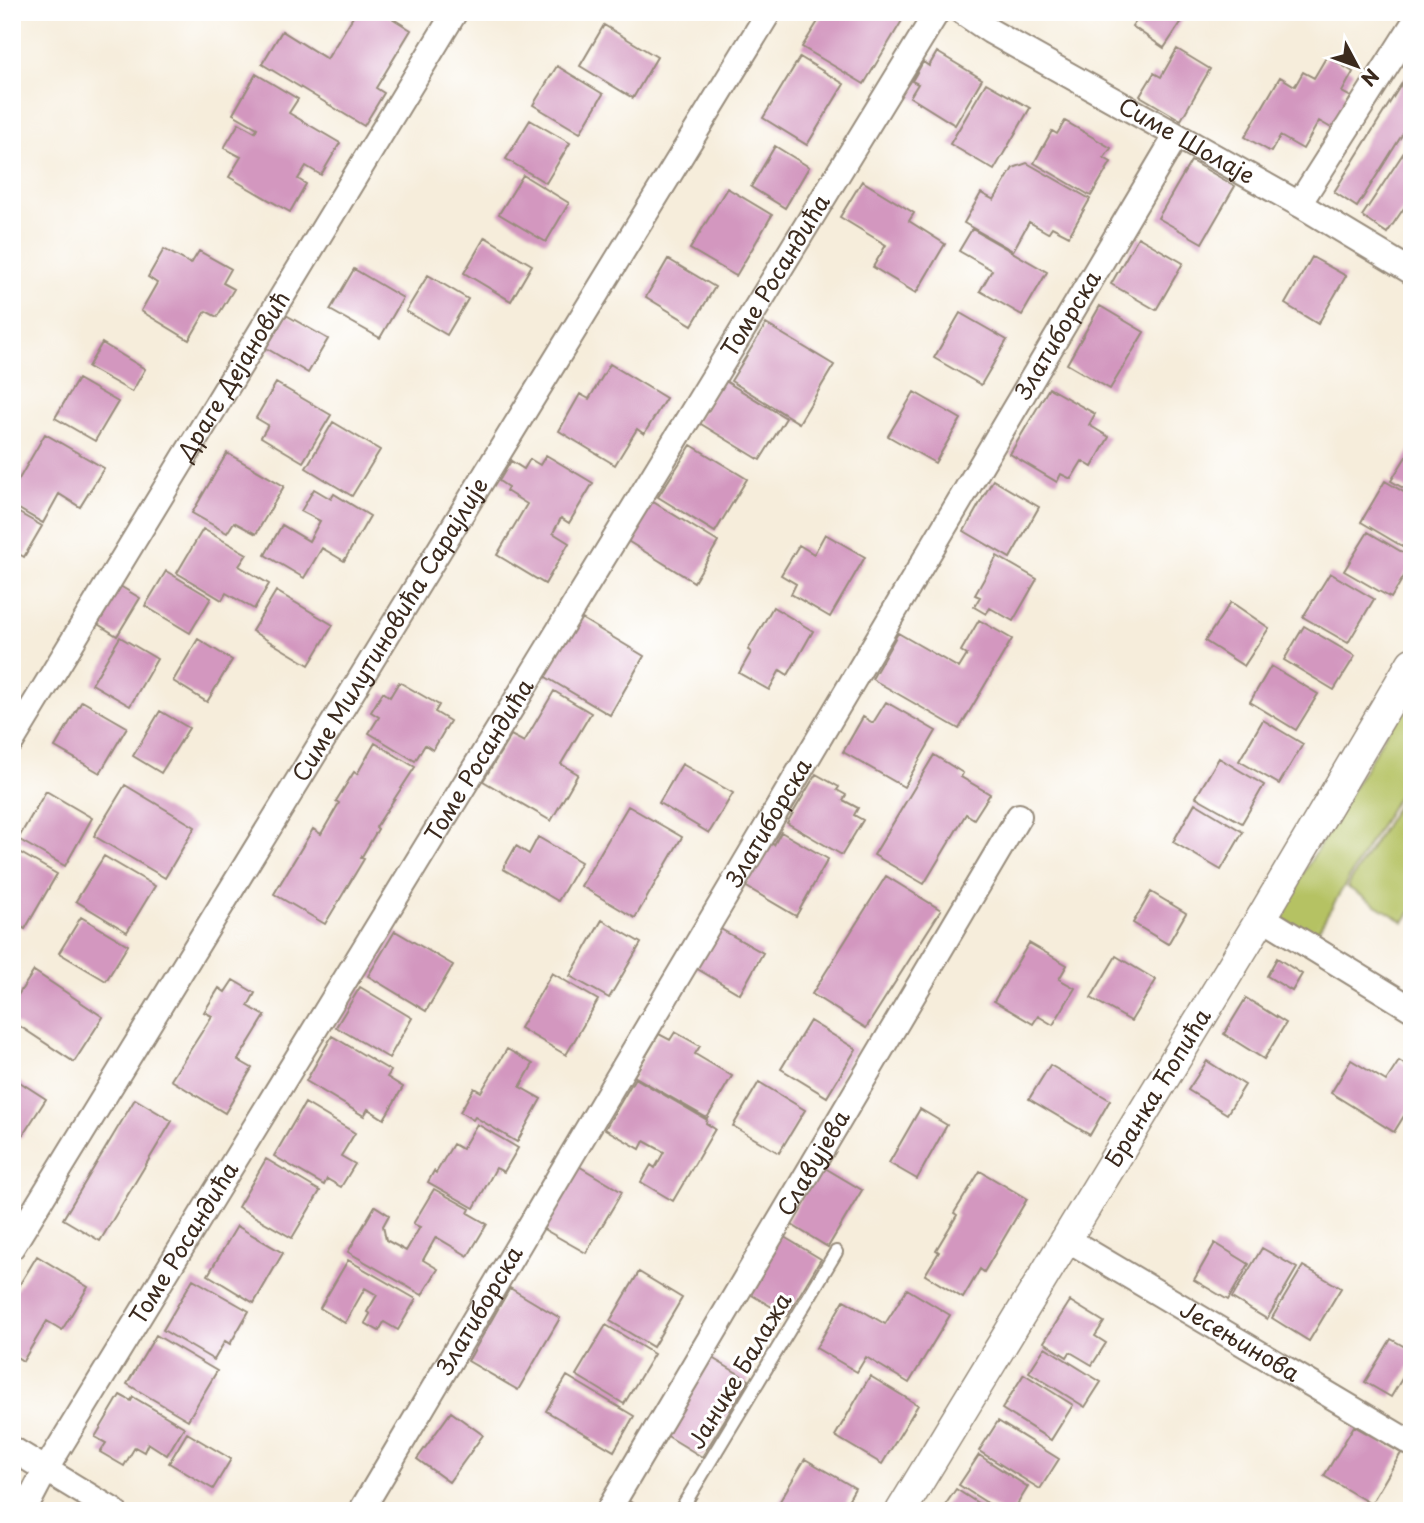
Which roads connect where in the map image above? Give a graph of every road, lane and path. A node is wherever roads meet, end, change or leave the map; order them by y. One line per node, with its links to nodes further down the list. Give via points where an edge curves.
1 (455, 12): 10 (street, Драге Дејановић)
2 (769, 12): 15 (street, Симе Милутиновића Сарајлије)
3 (937, 12): 19 (street, Томе Росандића)
4 (962, 12): 6 (street, Симе Шолаје)
5 (1412, 26): 7 (street)
6 (1176, 136): 7 (street, Симе Шолаје); 22 (street, Златиборска)
7 (1299, 204): 8 (street, Симе Шолаје)
8 (1412, 272)
9 (1412, 663): 12 (street, Бранка Ћопића)
10 (12, 741)
11 (1019, 816): 23 (street, Славујева)
12 (1262, 917): 13 (street); 14 (street, Бранка Ћопића)
13 (1412, 1009)
14 (1067, 1239): 17 (street, Јесењинова); 25 (street, Бранка Ћопића)
15 (12, 1247)
16 (836, 1252): 24 (lane, Јанике Балажа)
17 (1412, 1444)
18 (12, 1449): 19 (street)
19 (46, 1469): 20 (street, Томе Росандића); 21 (street)
20 (24, 1511)
21 (114, 1511)
22 (361, 1511)
23 (608, 1511)
24 (680, 1511)
25 (901, 1511)

